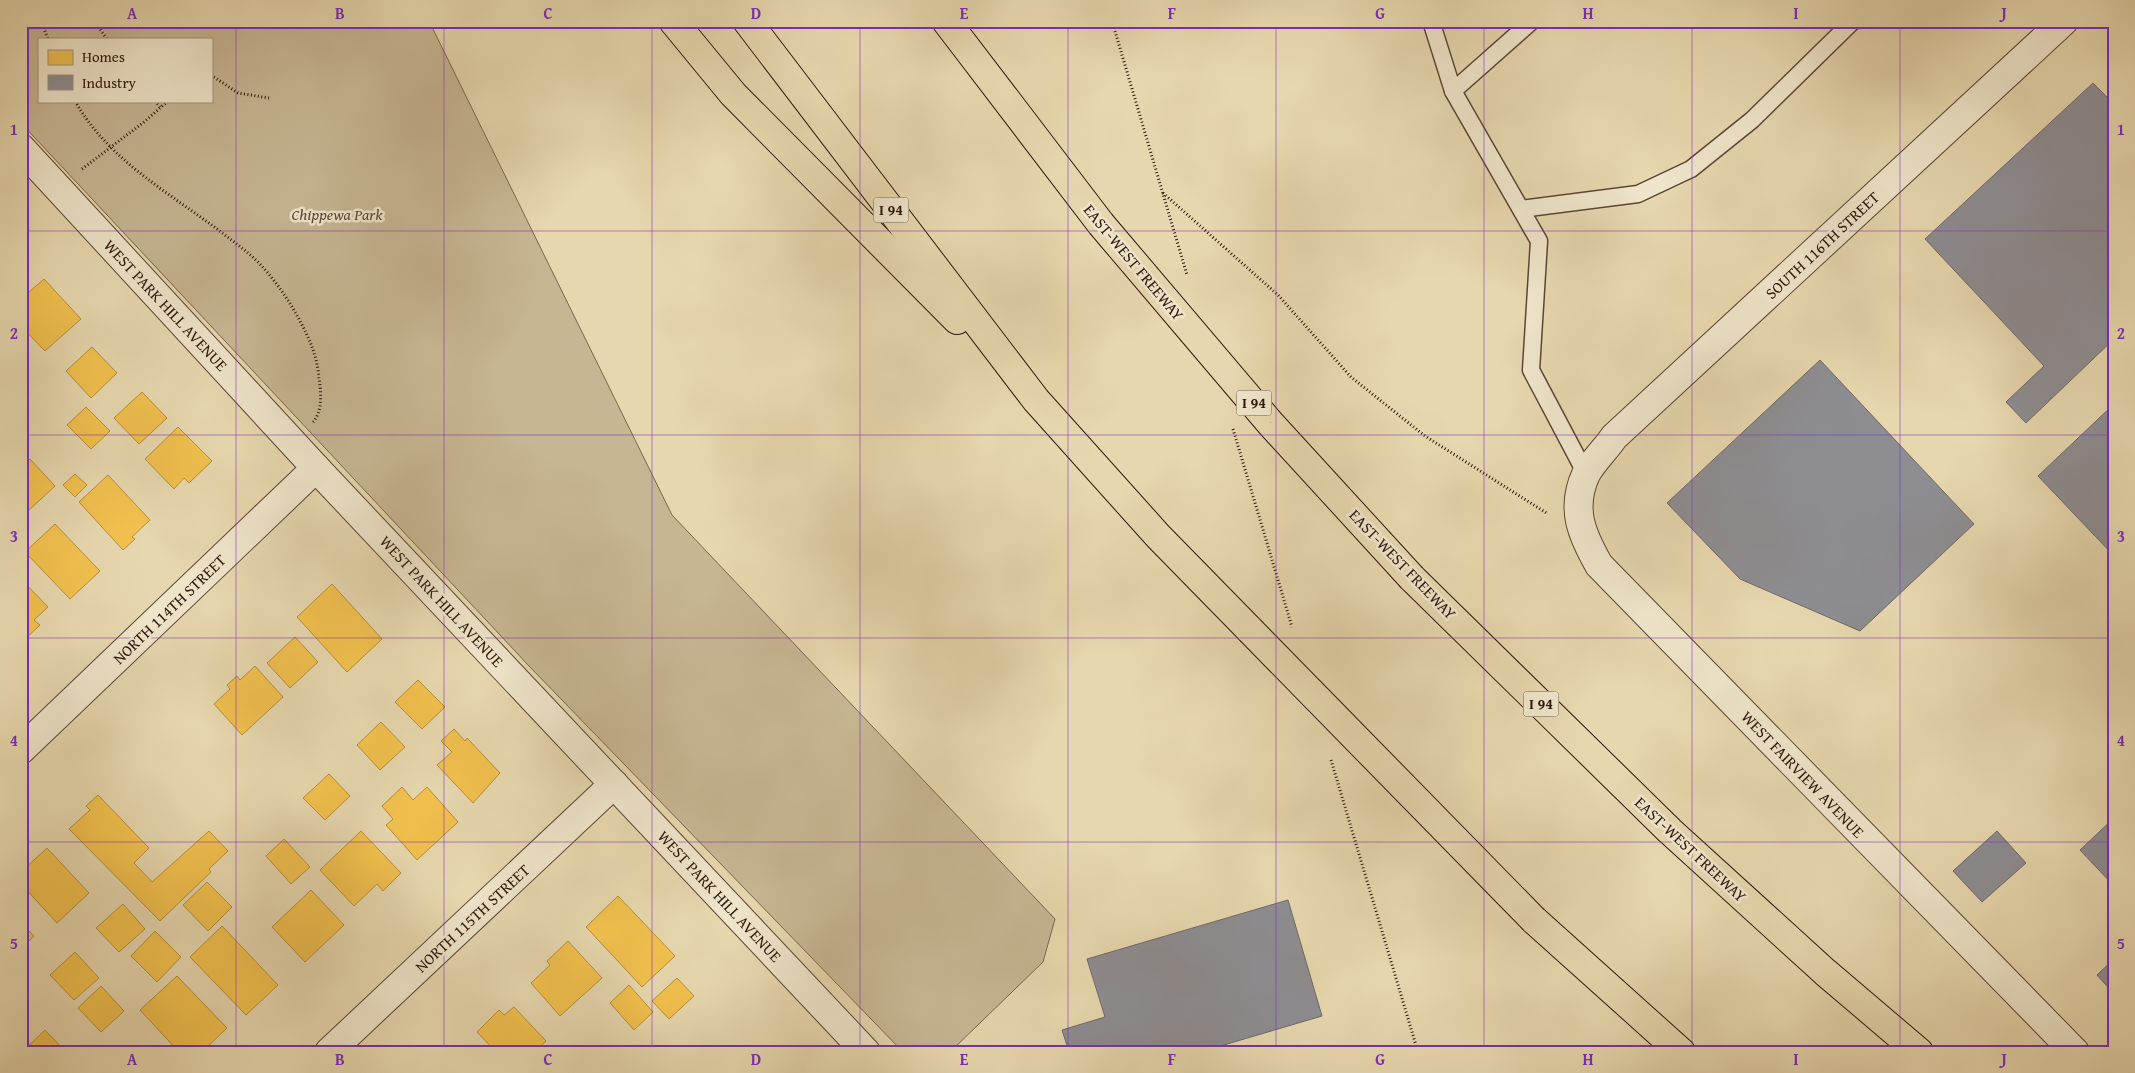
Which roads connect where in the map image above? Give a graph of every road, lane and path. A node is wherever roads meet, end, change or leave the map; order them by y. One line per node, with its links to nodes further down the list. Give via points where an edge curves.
1 (41, 21): 11 (path)
2 (94, 21): 12 (path)
3 (673, 21): 26 (highway, via 733,94)
4 (747, 21): 26 (highway, I 94)
5 (946, 21): 40 (highway, EAST-WEST FREEWAY / I 94, bridge, via 1101,224 1270,423 1412,578 1670,831 1825,972)
6 (1112, 21): 23 (path)
7 (1431, 21): 14 (lane)
8 (1532, 21): 14 (lane)
9 (1853, 21): 24 (lane, via 1752,120 1691,169 1638,194)
10 (2064, 21): 30 (street, SOUTH 116TH STREET, via 1614,437)
11 (48, 38)
12 (107, 38)
13 (212, 75): 15 (path, via 238,93)
14 (1454, 91): 24 (lane)
15 (269, 98)
16 (76, 102): 20 (path, via 86,121)
17 (156, 102): 19 (path)
18 (167, 102): 19 (path)
19 (160, 107): 20 (path)
20 (110, 147): 22 (path); 28 (path, via 143,176 258,262 282,290 314,348 321,394 317,418)
21 (25, 160): 22 (street, WEST PARK HILL AVENUE)
22 (58, 188): 28 (street, WEST PARK HILL AVENUE)
23 (1163, 193): 25 (path); 31 (path, via 1278,295 1351,377 1384,405 1425,436)
24 (1521, 209): 30 (lane, via 1539,241 1531,370)
25 (1188, 279)
26 (1036, 400): 39 (highway, I 94, bridge, via 1158,536 1534,920)
27 (1231, 422): 32 (path)
28 (294, 445): 29 (street, WEST PARK HILL AVENUE)
29 (316, 468): 33 (street, NORTH 114TH STREET); 35 (street, WEST PARK HILL AVENUE)
30 (1586, 474): 31 (street, WEST FAIRVIEW AVENUE, via 1577,507)
31 (1583, 536): 41 (street, WEST FAIRVIEW AVENUE, via 1599,565)
32 (1293, 632)
33 (21, 750)
34 (1330, 756): 38 (path)
35 (614, 784): 36 (street, NORTH 115TH STREET); 37 (street, WEST PARK HILL AVENUE)
36 (329, 1052)
37 (866, 1052)
38 (1418, 1052)
39 (1681, 1052)
40 (1919, 1052)
41 (2075, 1052)

